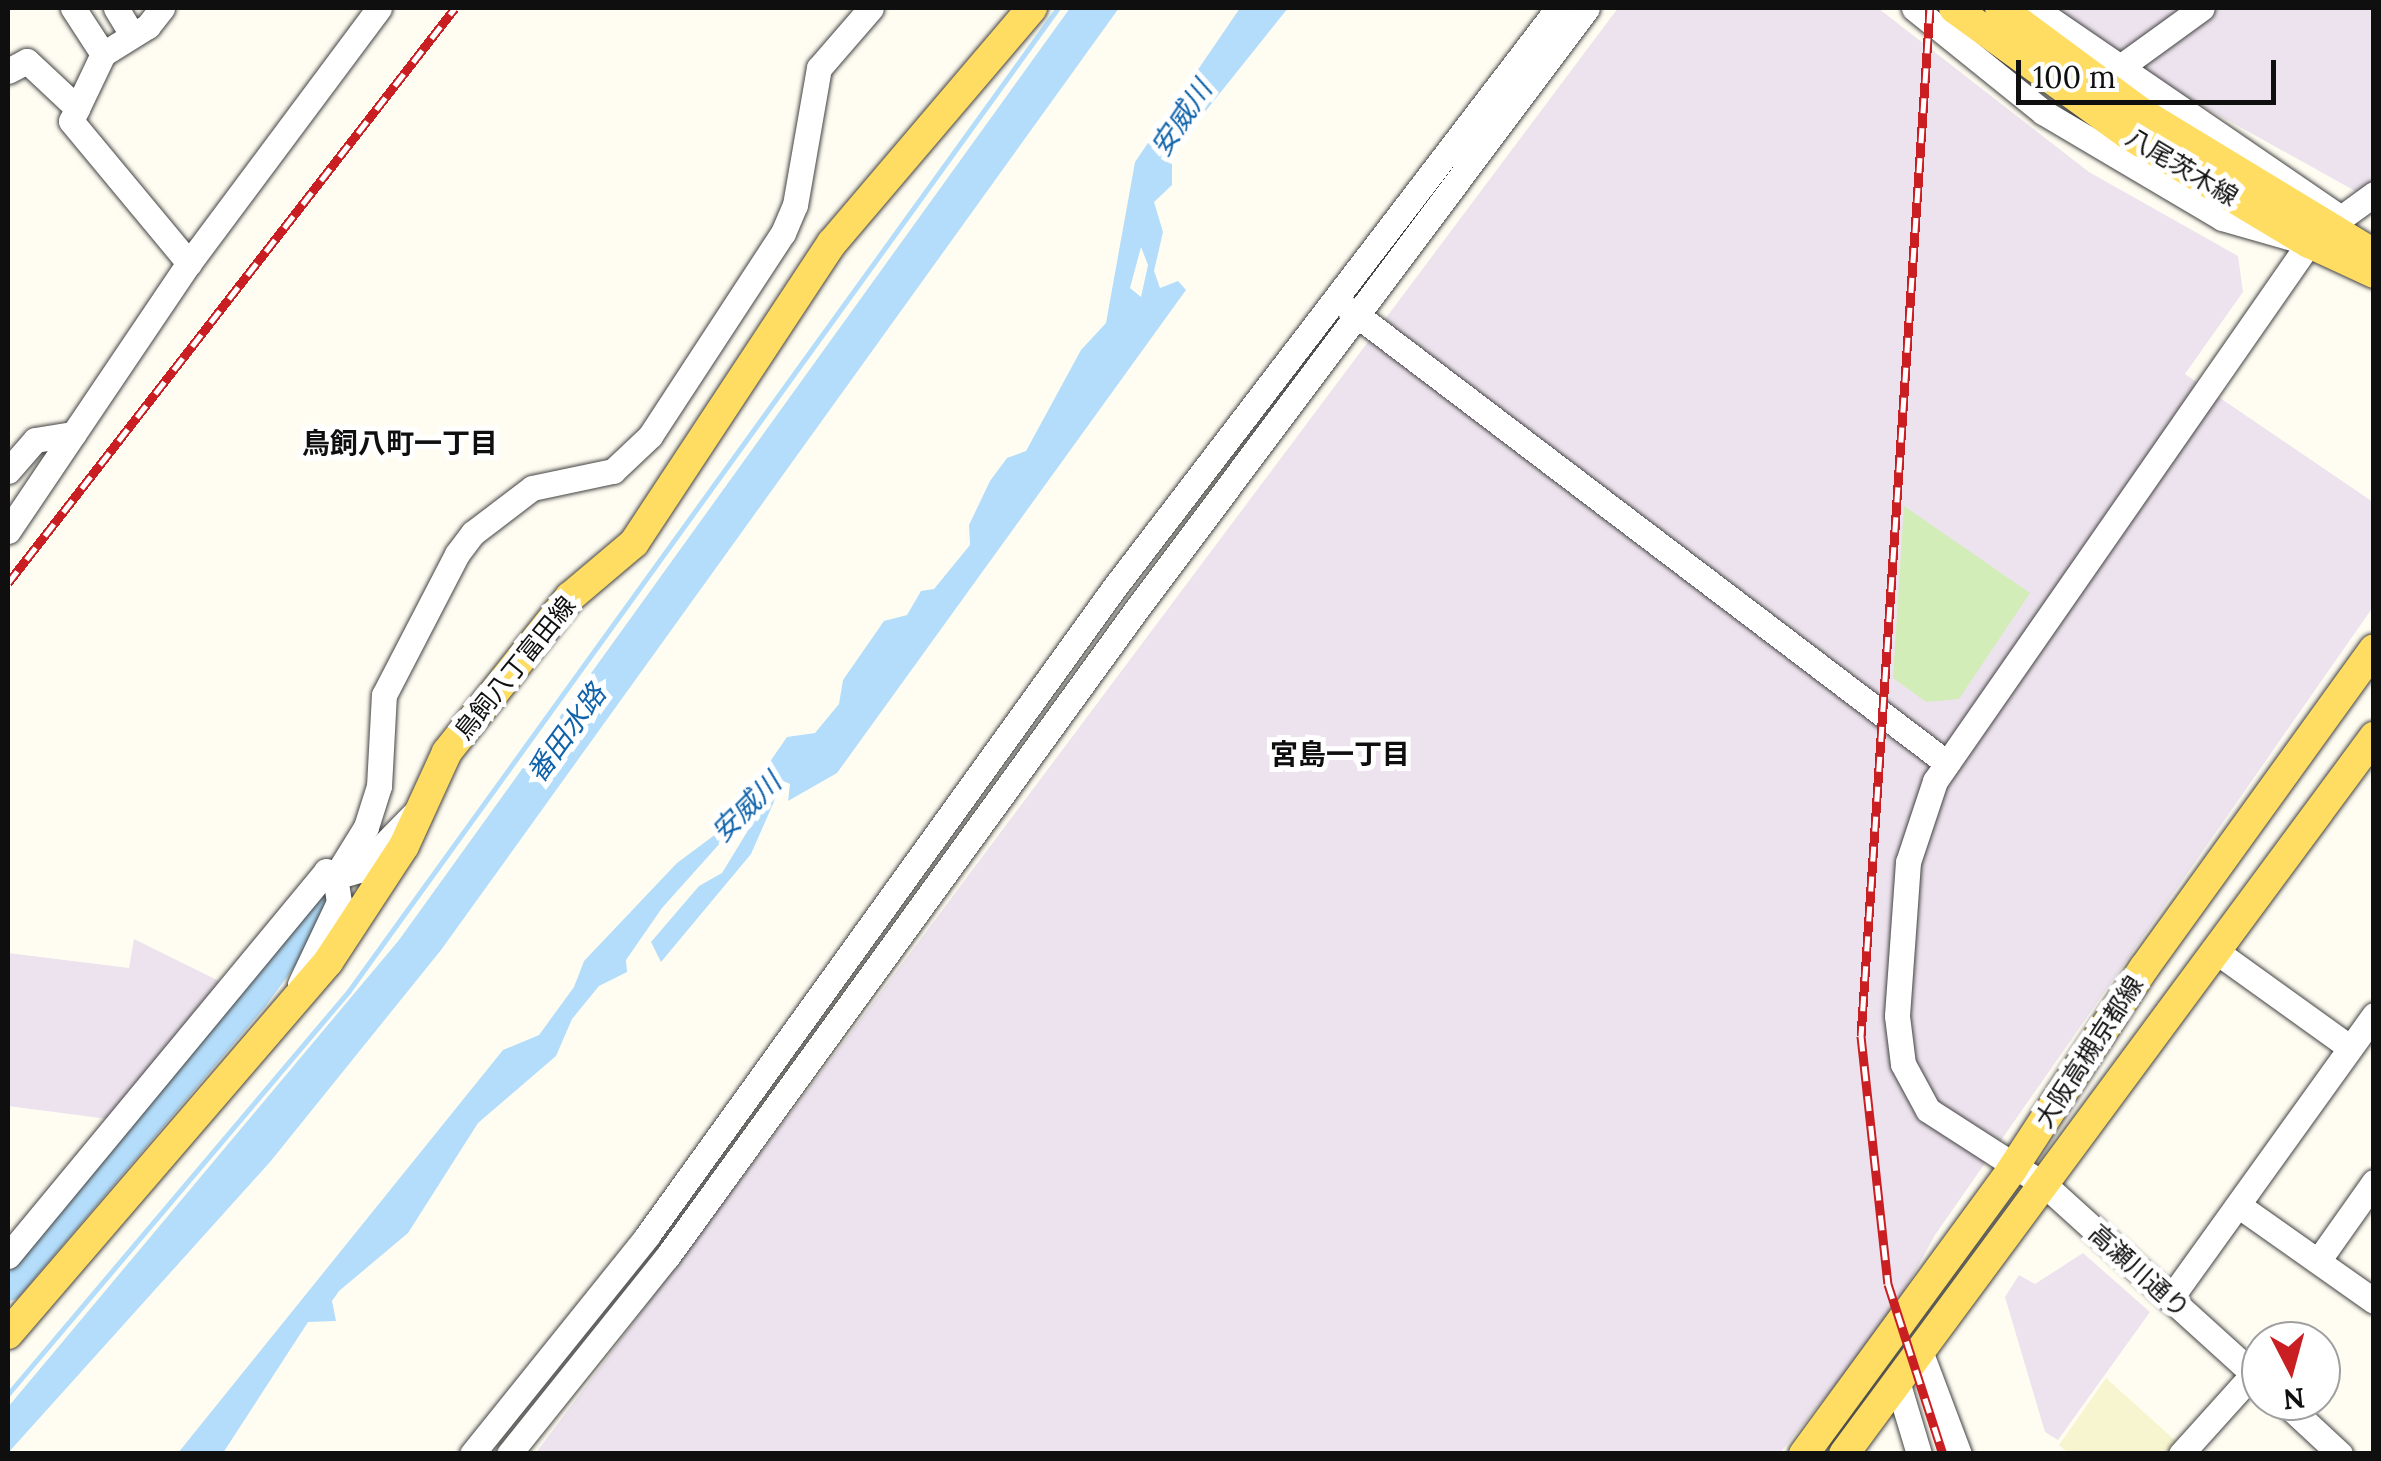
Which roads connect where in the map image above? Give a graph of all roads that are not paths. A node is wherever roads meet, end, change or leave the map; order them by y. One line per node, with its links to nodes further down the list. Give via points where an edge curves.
1 (73, 8): 15 (street)
2 (116, 8): 14 (street)
3 (162, 8): 14 (street)
4 (380, 8): 25 (street)
5 (871, 8): 36 (street, via 820,68 795,204 783,233 650,436 612,471 532,488 473,533 457,554 384,695 379,786 366,827)
6 (1032, 8): 35 (main road, 鳥飼八丁富田線, via 832,243 670,496 634,543 570,597 512,668 447,752)
7 (1558, 8): 27 (street)
8 (1587, 8): 28 (street)
9 (1914, 8): 23 (street, via 2043,112 2222,218)
10 (1954, 8): 23 (main road, 八尾茨木線, via 2129,136)
11 (2000, 8): 19 (main road, 八尾茨木線)
12 (2034, 8): 16 (street)
13 (2202, 8): 16 (street)
14 (132, 35): 15 (street)
15 (103, 54): 18 (street)
16 (2119, 68): 20 (street)
17 (8, 71): 18 (street, via 27,61)
18 (77, 108): 25 (street, via 70,121)
19 (2225, 165): 20 (main road); 24 (main road, 八尾茨木線)
20 (2300, 192): 22 (street)
21 (2374, 194): 22 (street)
22 (2341, 218): 24 (main road)
23 (2309, 243): 26 (main road, 八尾茨木線); 34 (street, 高瀬川通り)
24 (2374, 251)
25 (190, 263): 29 (street)
26 (2374, 273)
27 (1336, 299): 28 (street); 55 (street, via 1114,588 647,1236)
28 (1360, 317): 34 (street); 56 (street, via 1136,610 667,1257)
29 (74, 434): 30 (street, via 35,440); 31 (street)
30 (8, 472)
31 (8, 531)
32 (2374, 649): 41 (main road, 大阪高槻京都線, via 2144,968)
33 (2374, 738): 37 (main road, 大阪高槻京都線)
34 (1947, 763): 41 (street, 高瀬川通り, via 1911,841 1898,1040 1928,1110)
35 (423, 805): 36 (street, via 359,870); 38 (main road, 鳥飼八丁富田線, via 328,962)
36 (335, 877): 38 (street, via 339,902); 45 (street, via 326,870)
37 (2217, 952): 40 (street); 43 (main road, 大阪高槻京都線)
38 (289, 1008): 49 (main road, 鳥飼八丁富田線)
39 (2374, 1015): 40 (street)
40 (2350, 1047): 44 (street)
41 (2014, 1168): 43 (street, 高瀬川通り); 57 (main road, 大阪高槻京都線)
42 (2374, 1182): 46 (street)
43 (2046, 1186): 47 (street, 高瀬川通り); 50 (main road, 大阪高槻京都線)
44 (2238, 1205): 46 (street); 47 (street)
45 (8, 1256)
46 (2318, 1262): 48 (street)
47 (2170, 1299): 51 (street, 高瀬川通り)
48 (2374, 1301)
49 (8, 1334)
50 (1920, 1350): 52 (main road, 大阪高槻京都線); 60 (street)
51 (2241, 1363)
52 (1898, 1381): 58 (main road, 大阪高槻京都線); 59 (street)
53 (2241, 1393): 61 (street)
54 (2305, 1421): 62 (street)
55 (472, 1454)
56 (509, 1454)
57 (1804, 1454)
58 (1844, 1454)
59 (1919, 1454)
60 (1959, 1454)
61 (2181, 1454)
62 (2340, 1454)

